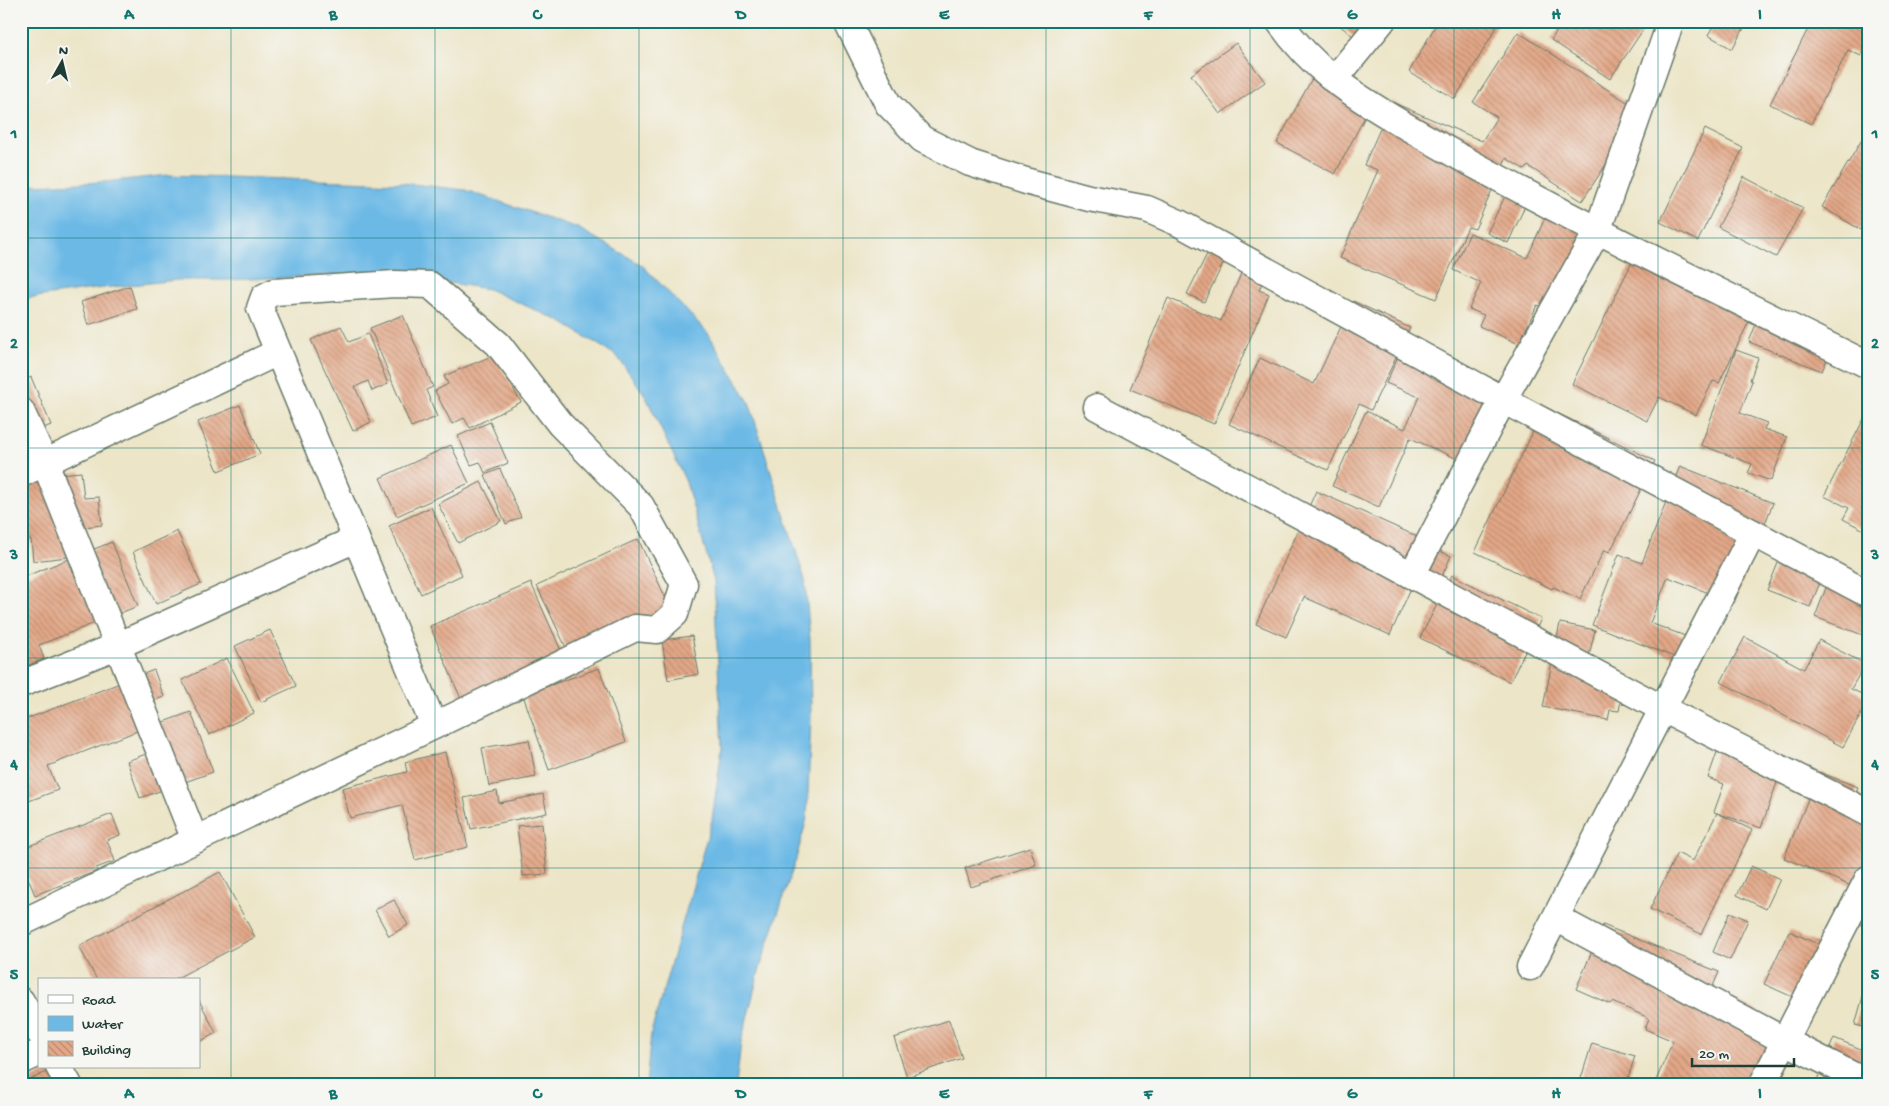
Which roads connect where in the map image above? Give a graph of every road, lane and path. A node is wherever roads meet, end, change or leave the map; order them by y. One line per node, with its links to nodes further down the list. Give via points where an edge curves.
1 (847, 21): 9 (street, via 888,104 922,139 970,163 1089,198 1147,210 1179,223)
2 (1279, 21): 5 (street)
3 (1382, 21): 5 (street)
4 (1671, 21): 6 (street)
5 (1334, 80): 6 (street, via 1353,95 1442,147)
6 (1597, 232): 8 (street); 9 (street)
7 (278, 352): 12 (street); 15 (street); 21 (street, via 260,308 264,297 274,292 395,284 430,285 498,344 560,424 641,506 684,584 675,614 657,630 635,628)
8 (1868, 365)
9 (1503, 400): 14 (street); 16 (street)
10 (1097, 407): 16 (street)
11 (21, 411): 12 (street)
12 (45, 463): 13 (street); 18 (street)
13 (21, 474)
14 (1754, 534): 17 (street); 20 (street)
15 (356, 539): 18 (street); 21 (street)
16 (1412, 575): 20 (street)
17 (1868, 594)
18 (118, 646): 19 (street); 23 (street)
19 (21, 684)
20 (1663, 708): 22 (street); 25 (street)
21 (434, 726): 23 (street)
22 (1868, 813)
23 (194, 840): 26 (street)
24 (1868, 878): 30 (street)
25 (1556, 918): 27 (street); 30 (street)
26 (21, 923)
27 (1530, 967)
28 (21, 1001): 29 (street)
29 (38, 1030)
30 (1785, 1041): 34 (street); 36 (street)
31 (38, 1053): 32 (street)
32 (21, 1061)
33 (60, 1068): 35 (street)
34 (1868, 1083)
35 (69, 1085)
36 (1762, 1085)

